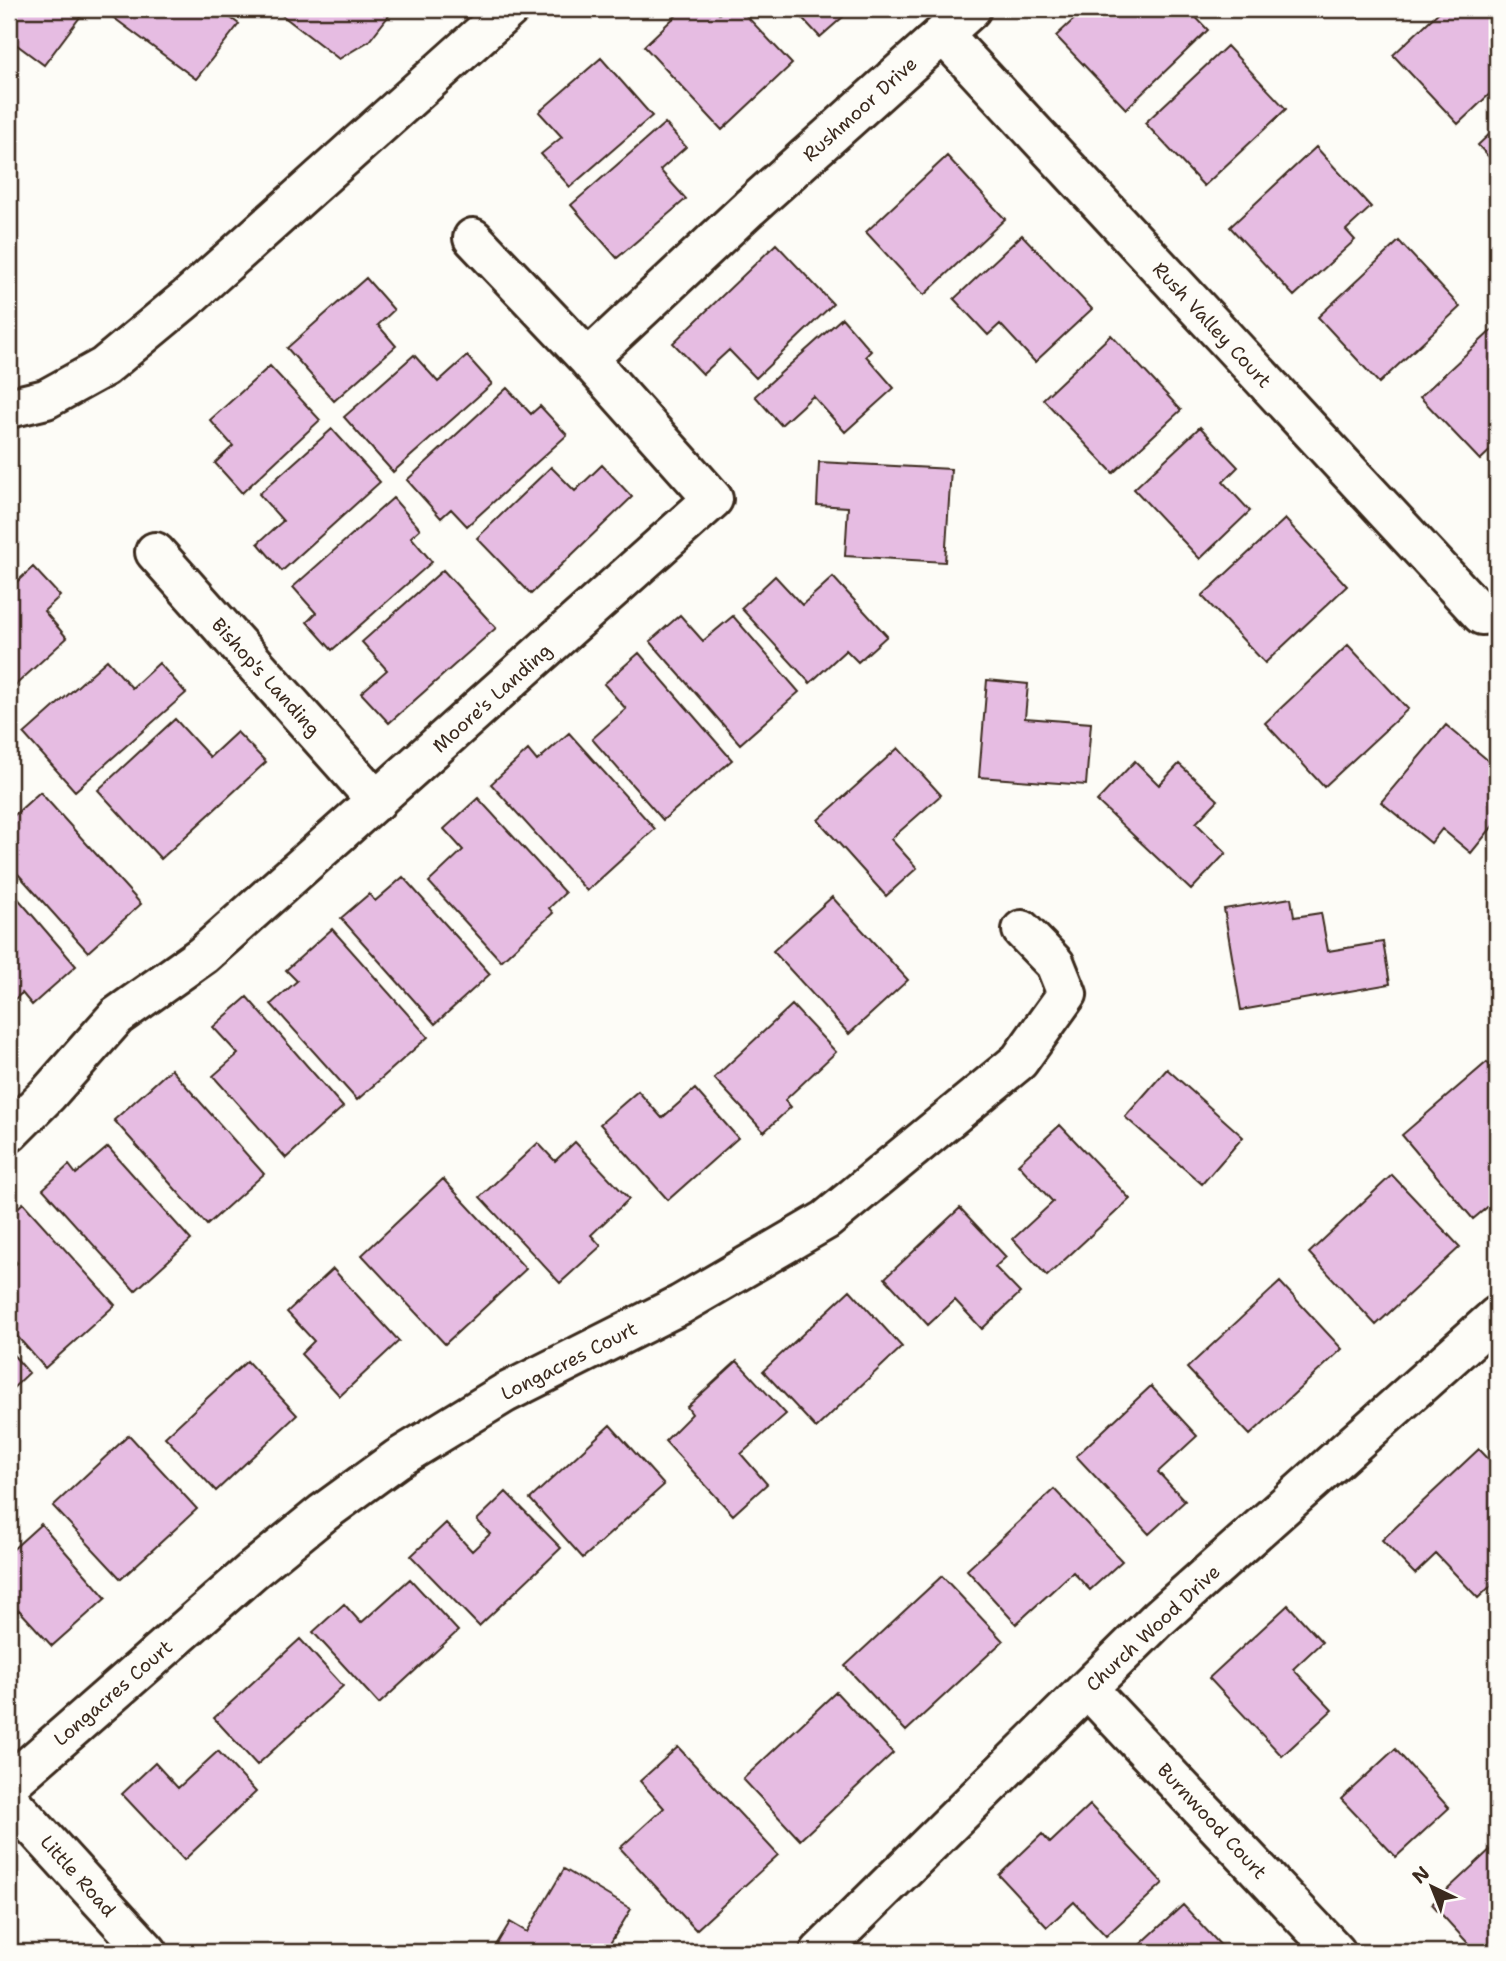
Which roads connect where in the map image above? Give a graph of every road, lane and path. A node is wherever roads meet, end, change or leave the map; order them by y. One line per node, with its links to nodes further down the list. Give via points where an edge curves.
1 (509, 9): 5 (street, via 104,367 46,399)
2 (957, 22): 4 (street, Rushmoor Drive); 7 (street, Rush Valley Court)
3 (473, 237): 4 (street, Moore's Landing)
4 (588, 359): 8 (street, Moore's Landing, via 713,499)
5 (9, 408)
6 (155, 552): 8 (street, Bishop's Landing)
7 (1482, 615)
8 (377, 801): 10 (street, Moore's Landing, via 203,955 117,1016)
9 (1022, 930): 13 (street, Longacres Court, via 1055,964 1067,994 1019,1061 982,1093 826,1220 680,1305 505,1393 397,1459 252,1571)
10 (9, 1133)
11 (1493, 1328): 12 (street, Church Wood Drive, via 1159,1618)
12 (1088, 1689): 16 (street, Church Wood Drive); 17 (street, Burnwood Court)
13 (9, 1784)
14 (9, 1800): 15 (street, Little Road)
15 (148, 1952)
16 (820, 1952)
17 (1336, 1952)

